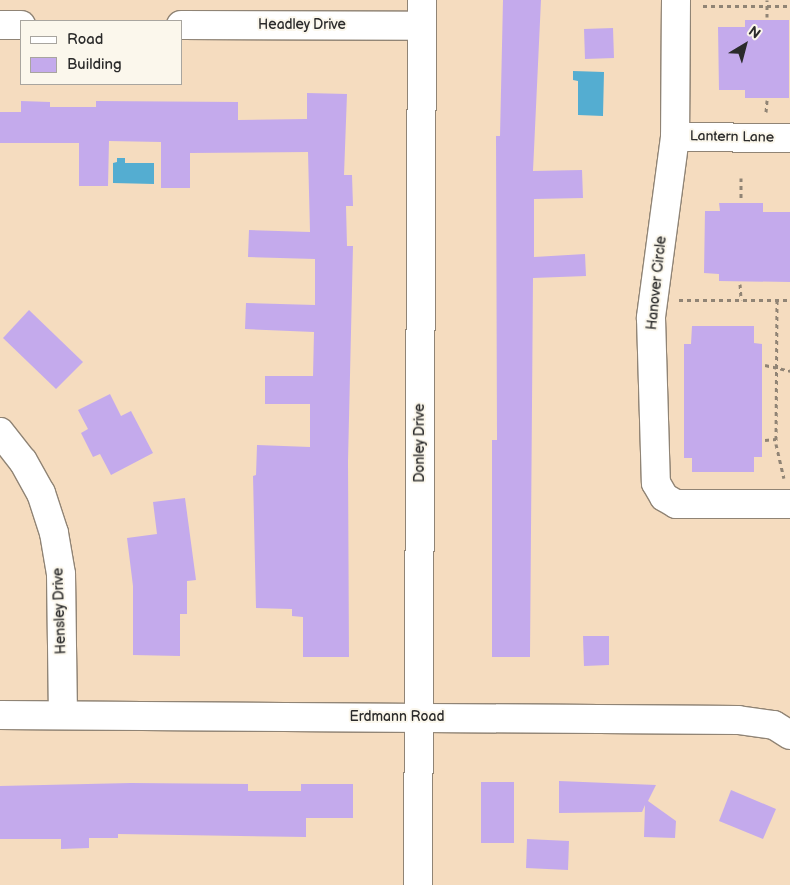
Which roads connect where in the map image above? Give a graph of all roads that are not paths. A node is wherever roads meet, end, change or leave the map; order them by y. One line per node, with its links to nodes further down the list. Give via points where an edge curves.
1 (689, 3): 6 (street, Hanover Circle)
2 (422, 13): 5 (street, Headley Drive); 12 (street, Donley Drive)
3 (0, 24): 4 (street)
4 (20, 25)
5 (182, 25)
6 (675, 137): 7 (street, Lantern Lane); 9 (street, Hanover Circle, via 651,318 656,483 664,497 676,504)
7 (790, 138)
8 (0, 432): 11 (street, Hensley Drive, via 41,493 54,533 61,574)
9 (788, 494)
10 (0, 715): 11 (street, Erdmann Road)
11 (63, 715): 12 (street, Erdmann Road)
12 (418, 717): 13 (street, Erdmann Road, via 757,720); 14 (street, Donley Drive)
13 (790, 735)
14 (418, 885)

